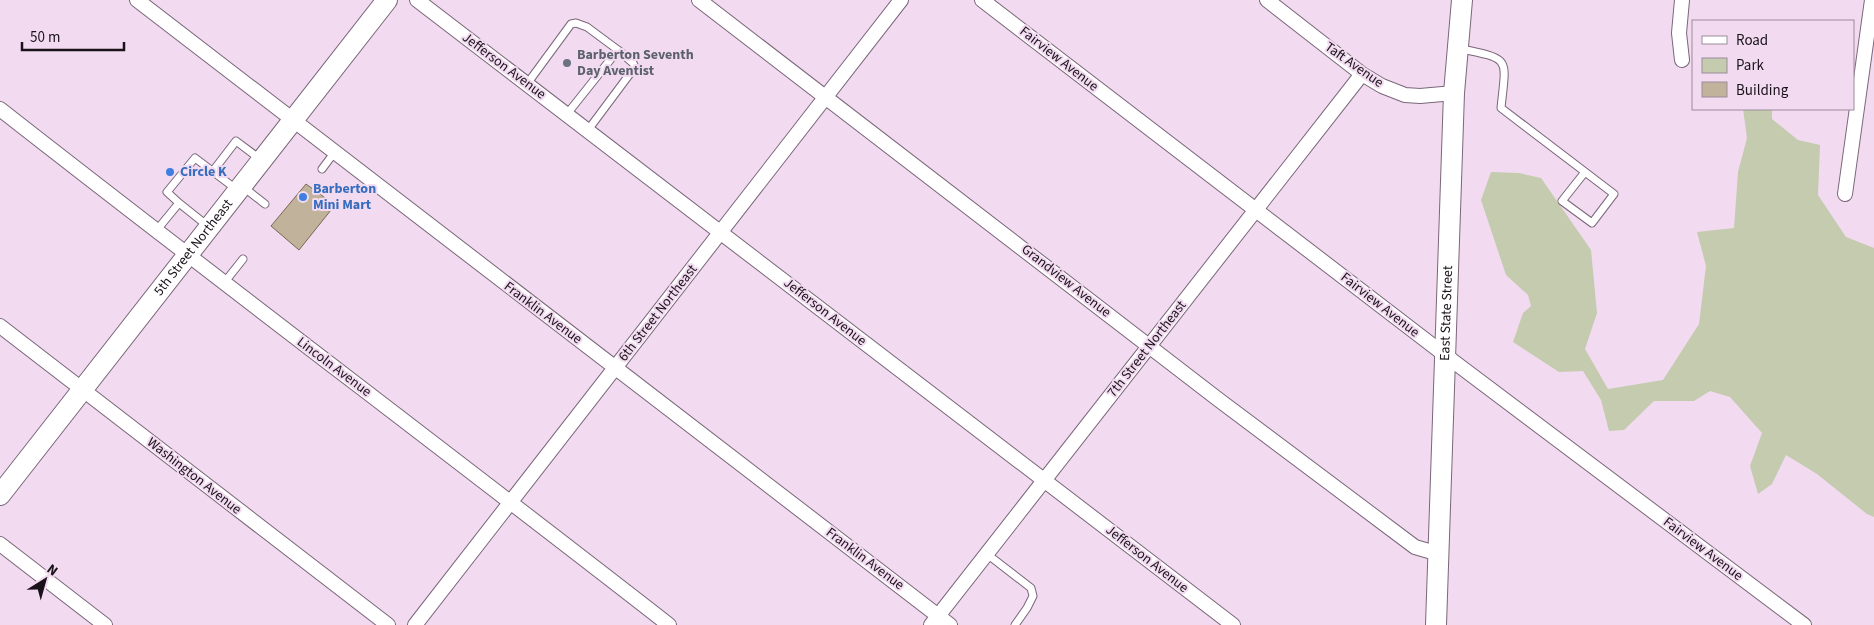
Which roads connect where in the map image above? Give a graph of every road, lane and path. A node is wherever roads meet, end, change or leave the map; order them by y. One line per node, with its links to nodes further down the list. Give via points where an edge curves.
1 (137, 0): 20 (street, Franklin Avenue)
2 (387, 0): 20 (main road, 5th Street Northeast)
3 (417, 0): 15 (street, Jefferson Avenue)
4 (699, 0): 17 (street, Grandview Avenue)
5 (901, 0): 17 (street, 6th Street Northeast)
6 (982, 0): 31 (street, Fairview Avenue)
7 (1267, 0): 14 (street, Taft Avenue)
8 (1462, 0): 11 (main road, East State Street)
9 (1682, 0): 13 (street, via 1678,33)
10 (1872, 0): 28 (street)
11 (1458, 48): 16 (main road, East State Street); 26 (lane, via 1501,60 1505,69 1500,108)
12 (618, 50): 15 (lane, via 586,27 571,24); 19 (lane); 21 (lane, via 635,67)
13 (1682, 60)
14 (1362, 74): 16 (street, Taft Avenue, via 1405,95); 31 (street, 7th Street Northeast)
15 (527, 84): 19 (street, Jefferson Avenue)
16 (1454, 93): 40 (main road, East State Street)
17 (826, 96): 34 (street, 6th Street Northeast); 39 (street, Grandview Avenue)
18 (0, 109): 33 (street, Lincoln Avenue)
19 (567, 114): 21 (street, Jefferson Avenue)
20 (294, 121): 22 (street, Franklin Avenue); 23 (main road, 5th Street Northeast)
21 (588, 130): 34 (street, Jefferson Avenue)
22 (334, 153): 24 (lane); 41 (street, Franklin Avenue)
23 (262, 161): 25 (lane, via 236,141); 27 (main road, 5th Street Northeast)
24 (322, 169)
25 (213, 170): 27 (lane); 29 (lane, via 195,158 167,192)
26 (1585, 172): 26 (lane, via 1614,194 1592,223 1562,201)
27 (240, 188): 30 (lane); 32 (main road, 5th Street Northeast)
28 (1845, 194)
29 (178, 203): 32 (lane); 33 (lane)
30 (265, 204)
31 (1256, 210): 39 (street, 7th Street Northeast); 40 (street, Fairview Avenue)
32 (209, 227): 35 (main road, 5th Street Northeast)
33 (156, 231): 35 (street, Lincoln Avenue)
34 (721, 231): 41 (street, 6th Street Northeast); 43 (street, Jefferson Avenue)
35 (187, 256): 37 (street, Lincoln Avenue); 42 (main road, 5th Street Northeast)
36 (243, 259): 37 (lane)
37 (224, 284): 45 (street, Lincoln Avenue)
38 (0, 326): 42 (street, Washington Avenue)
39 (1150, 346): 43 (street, 7th Street Northeast); 48 (street, Grandview Avenue, via 1415,547)
40 (1445, 355): 48 (main road, East State Street); 58 (street, Fairview Avenue)
41 (615, 368): 45 (street, 6th Street Northeast); 49 (street, Franklin Avenue)
42 (82, 390): 44 (main road, 5th Street Northeast); 51 (street, Washington Avenue)
43 (1044, 481): 47 (street, 7th Street Northeast); 56 (street, Jefferson Avenue)
44 (0, 495)
45 (511, 502): 52 (street, 6th Street Northeast); 53 (street, Lincoln Avenue)
46 (0, 544): 50 (street)
47 (986, 554): 49 (street, 7th Street Northeast); 55 (lane, via 1031,588 1033,596 1028,608)
48 (1438, 554): 57 (main road, East State Street)
49 (935, 620): 54 (street, Franklin Avenue)
50 (105, 625)
51 (388, 625)
52 (415, 625)
53 (669, 625)
54 (950, 625)
55 (1015, 625)
56 (1233, 625)
57 (1436, 625)
58 (1804, 625)

